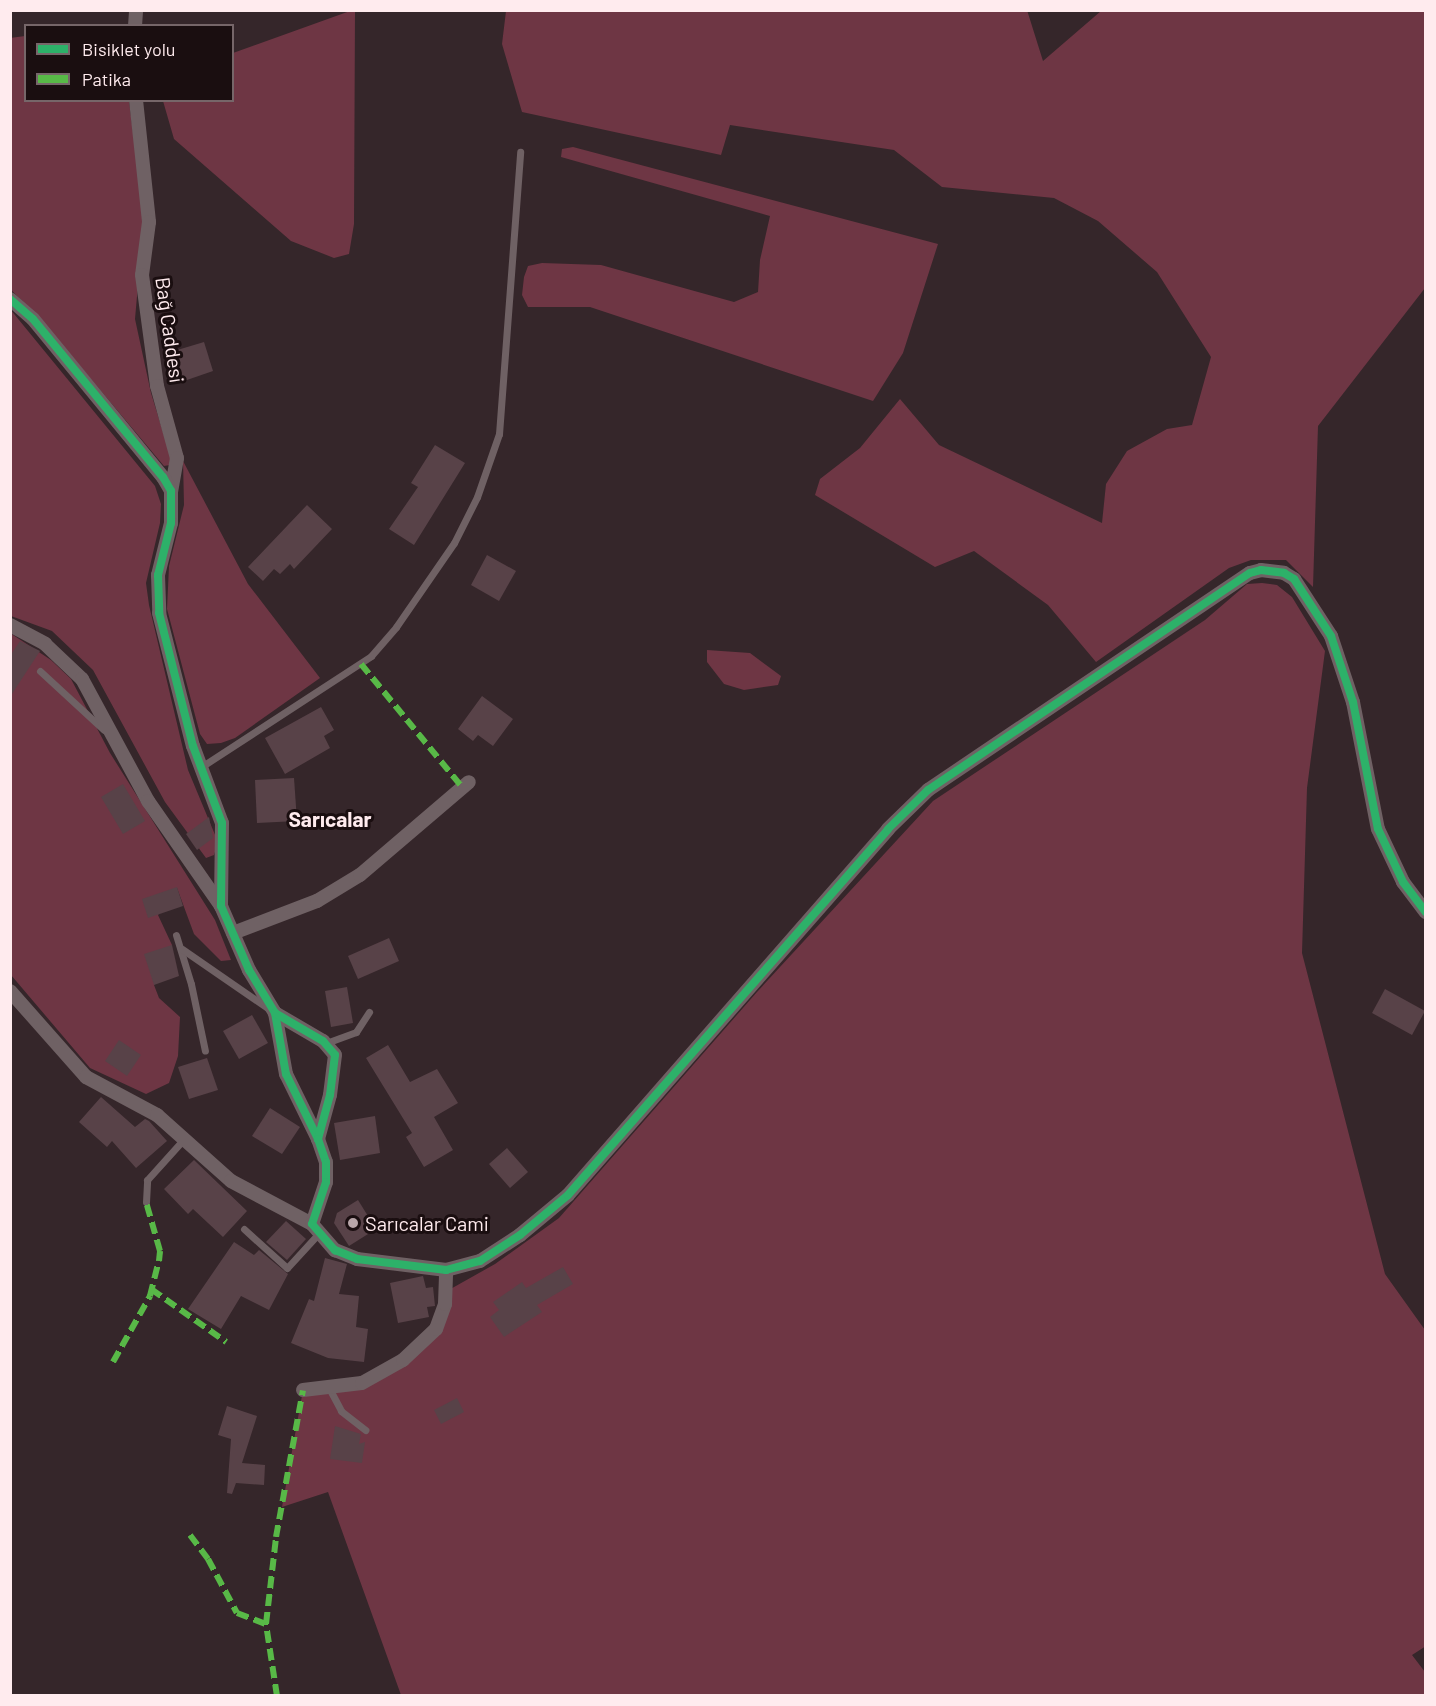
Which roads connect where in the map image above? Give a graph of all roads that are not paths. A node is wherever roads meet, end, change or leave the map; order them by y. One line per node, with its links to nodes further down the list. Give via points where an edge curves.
1 (136, 102): 4 (street, Bağ Caddesi, via 149,222 142,275 157,386 177,458)
2 (520, 152): 8 (lane, via 500,434 477,497 454,543 371,656)
3 (10, 299): 4 (street, via 33,319)
4 (171, 491): 8 (street, Bağ Caddesi, via 171,523 158,575 159,613)
5 (10, 625): 7 (street, via 45,644 82,679)
6 (40, 671): 7 (lane)
7 (116, 742): 10 (street, via 148,801)
8 (201, 767): 10 (street, Bağ Caddesi, via 224,835)
9 (469, 782): 12 (street, via 360,875 318,901)
10 (221, 906): 12 (street)
11 (1425, 912): 25 (street, via 1403,882 1378,829 1353,702 1331,636 1294,579 1272,570 1250,573 928,790 888,829 568,1195 494,1254 468,1266)
12 (233, 933): 17 (street)
13 (176, 935): 14 (lane)
14 (182, 949): 17 (lane); 19 (lane)
15 (10, 991): 21 (street, via 86,1077 142,1105)
16 (369, 1012): 18 (lane, via 356,1032)
17 (275, 1013): 18 (street); 20 (street, via 286,1074)
18 (326, 1044): 20 (street, via 335,1055 335,1070)
19 (205, 1051)
20 (318, 1139): 23 (street, via 327,1173)
21 (183, 1140): 22 (lane, via 147,1180); 23 (street, via 231,1181)
22 (146, 1202)
23 (315, 1228): 24 (lane, via 288,1268 264,1251); 25 (street, via 345,1255)
24 (244, 1229)
25 (446, 1270): 26 (street, via 444,1310 430,1336 382,1374 362,1383)
26 (329, 1388): 27 (street); 28 (lane, via 341,1411)
27 (303, 1390)
28 (365, 1430)

